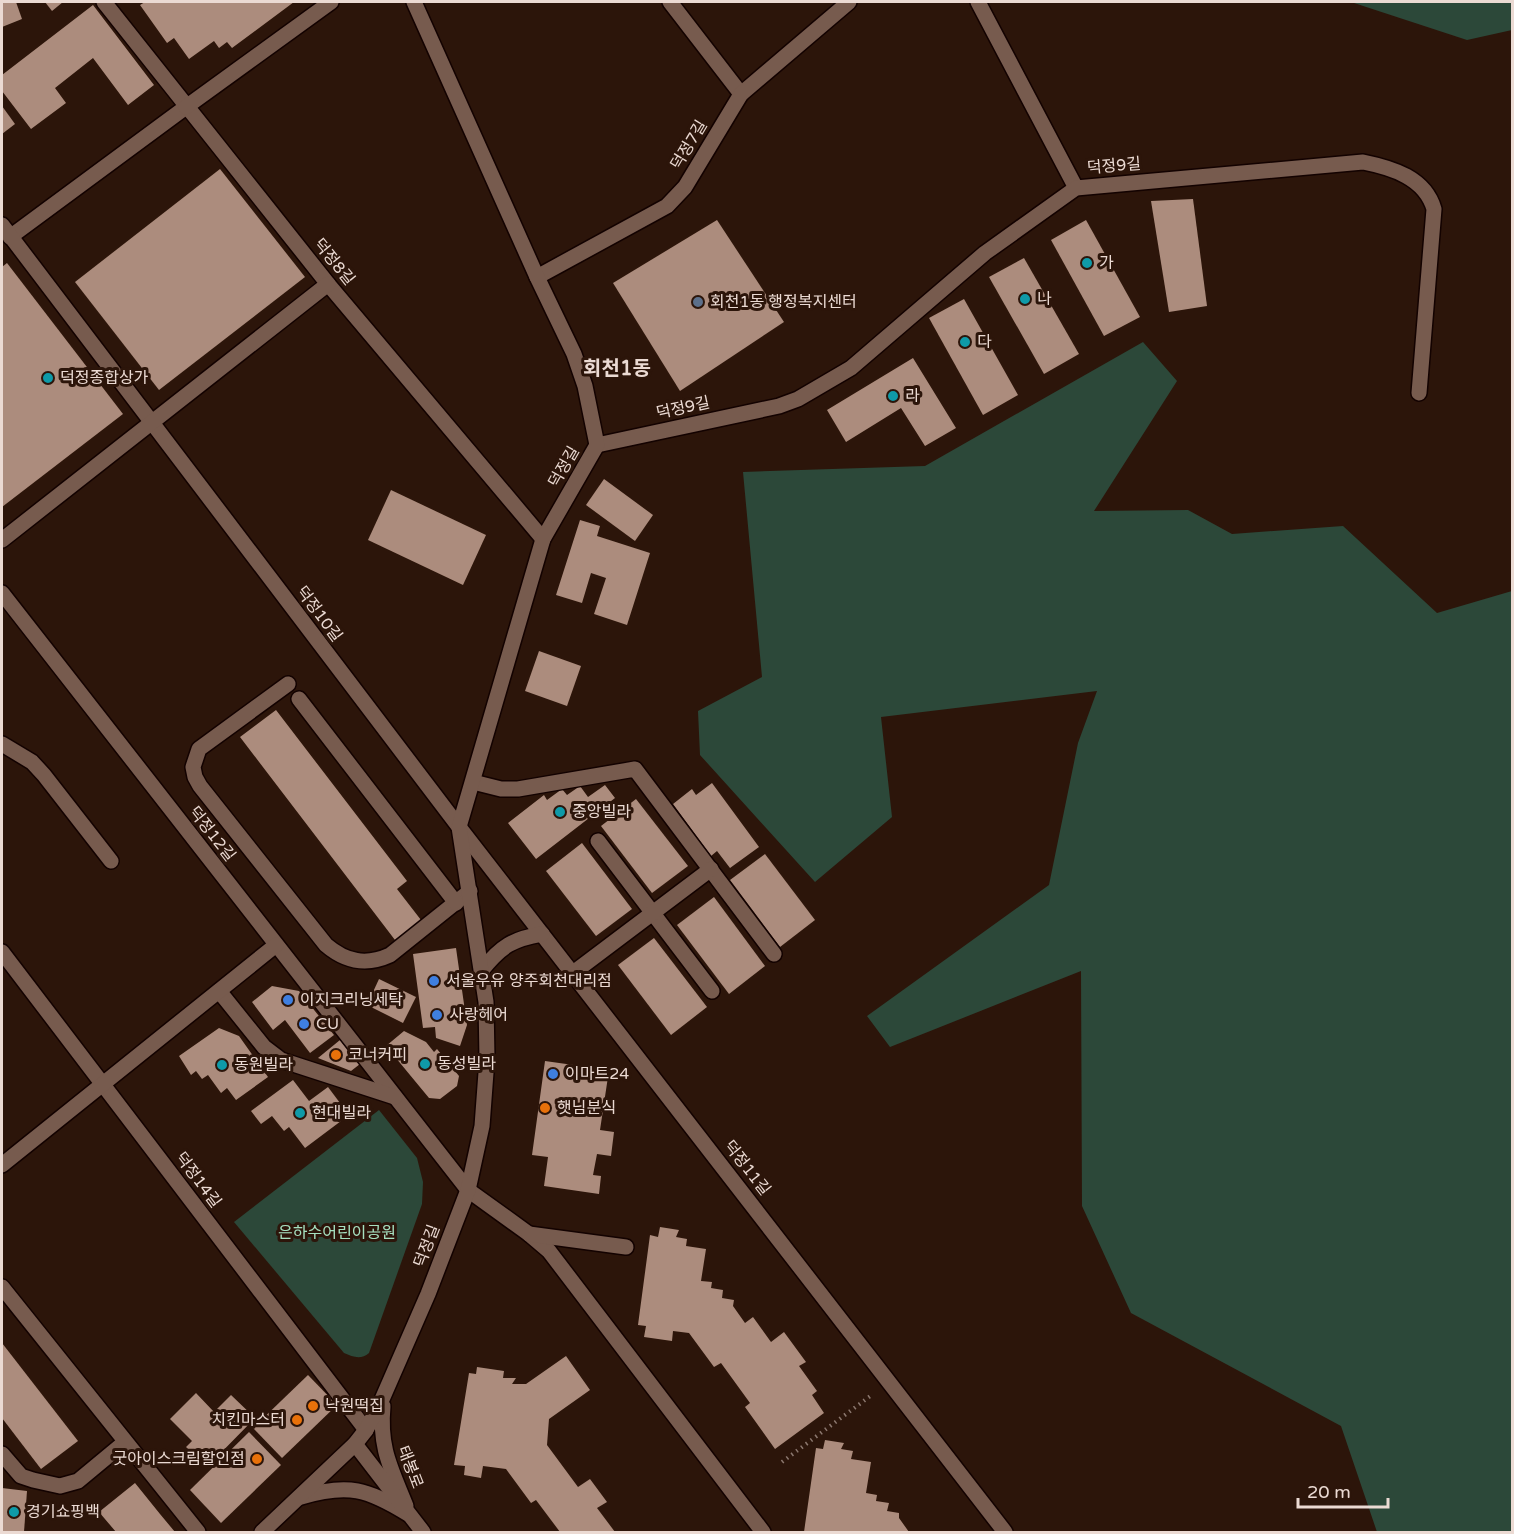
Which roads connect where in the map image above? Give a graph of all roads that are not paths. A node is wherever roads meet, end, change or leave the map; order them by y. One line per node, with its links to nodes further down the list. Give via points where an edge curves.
1 (104, 2): 8 (street, 덕정8길)
2 (331, 2): 8 (street)
3 (414, 2): 11 (street, 덕정길)
4 (670, 2): 7 (street)
5 (849, 2): 7 (street, 덕정7길)
6 (978, 2): 9 (street)
7 (741, 94): 11 (street, 덕정7길, via 685,187 667,206)
8 (186, 107): 10 (street); 12 (street, 덕정8길)
9 (1076, 188): 13 (street, 덕정9길, via 1363,162 1407,176 1428,193 1434,209); 15 (street, 덕정9길, via 985,254 851,368 813,391 778,406)
10 (6, 231): 14 (street, 덕정10길)
11 (537, 277): 15 (street, 덕정길, via 582,374)
12 (328, 284): 14 (street); 16 (street, 덕정8길)
13 (1419, 393)
14 (150, 423): 17 (street); 23 (street, 덕정10길)
15 (597, 445): 16 (street, 덕정길)
16 (543, 539): 22 (street, 덕정길)
17 (2, 540)
18 (2, 593): 31 (street, 덕정12길)
19 (288, 684): 28 (street, via 199,749 193,767 200,786 326,945 349,960 364,962 390,955)
20 (299, 699): 28 (street)
21 (2, 744): 25 (street, via 32,762)
22 (473, 782): 23 (street, 덕정길); 26 (street, via 518,789 635,769)
23 (459, 826): 27 (street, 덕정길); 30 (street, 덕정11길)
24 (598, 841): 29 (street)
25 (111, 861)
26 (711, 869): 29 (street); 33 (street)
27 (470, 891): 28 (street); 34 (street, 덕정길)
28 (456, 903)
29 (652, 913): 35 (street); 37 (street)
30 (542, 934): 34 (street, via 522,937 501,948); 35 (street, 덕정11길)
31 (276, 945): 36 (street); 39 (street, 덕정12길)
32 (2, 951): 38 (street, 덕정14길)
33 (774, 954)
34 (482, 970): 41 (street, 덕정길, via 487,1059 482,1126)
35 (573, 973): 56 (street, 덕정11길)
36 (219, 991): 38 (street); 39 (street, via 264,1047 281,1060)
37 (712, 991)
38 (103, 1085): 40 (street); 46 (street, 덕정14길)
39 (395, 1097): 41 (street, 덕정12길)
40 (2, 1165)
41 (468, 1190): 42 (street, 덕정12길); 45 (street, 덕정길)
42 (529, 1234): 43 (street); 55 (street, 덕정12길, via 561,1266)
43 (626, 1247)
44 (2, 1287): 47 (street)
45 (384, 1395): 46 (street, 덕정길); 51 (street, 태봉로, via 384,1450)
46 (366, 1430): 48 (street, 덕정길)
47 (125, 1442): 49 (street, via 78,1481 60,1486 21,1476); 52 (street)
48 (355, 1444): 50 (street, 덕정길); 51 (street, 태봉로)
49 (2, 1454)
50 (298, 1498): 51 (street, 덕정길, via 326,1490 359,1490 386,1500); 53 (street, 덕정길)
51 (409, 1515): 54 (street, 태봉로)
52 (198, 1533)
53 (262, 1533)
54 (423, 1533)
55 (763, 1533)
56 (1005, 1533)

